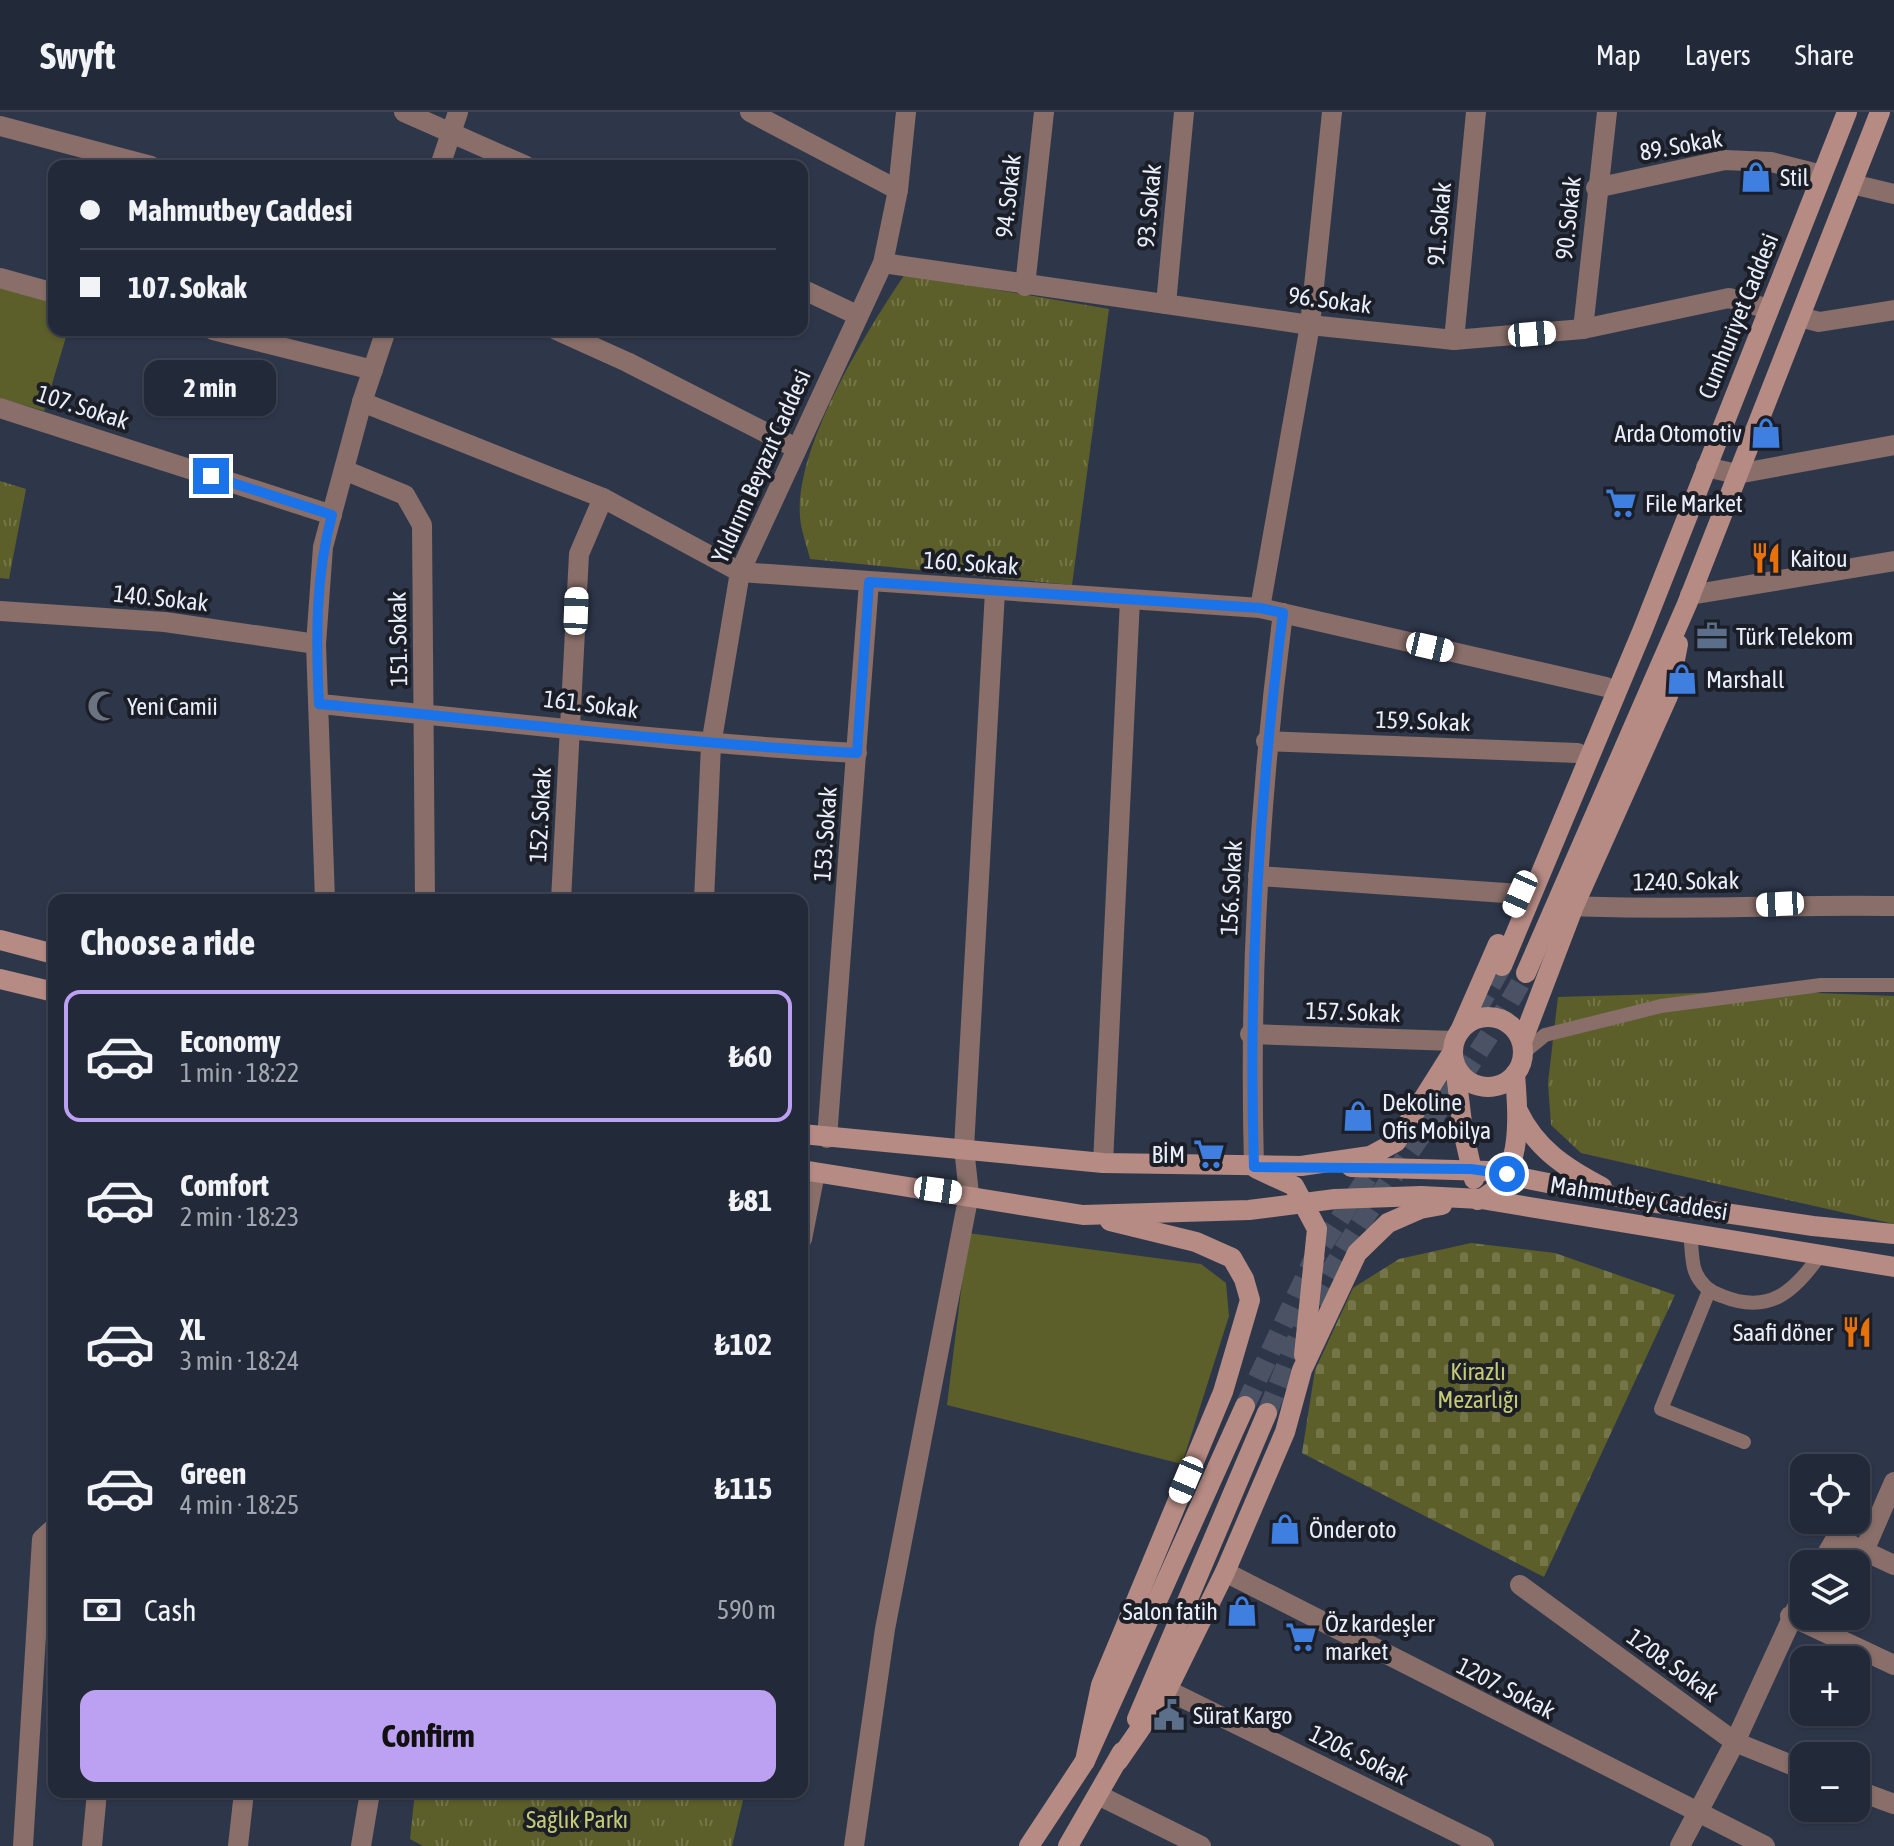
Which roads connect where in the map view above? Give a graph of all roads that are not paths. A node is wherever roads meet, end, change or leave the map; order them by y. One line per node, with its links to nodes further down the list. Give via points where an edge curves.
1 (404, 112): 11 (street)
2 (750, 112): 19 (street)
3 (906, 112): 19 (street, Yıldırım Beyazıt Caddesi)
4 (1044, 112): 23 (street, 94. Sokak)
5 (1184, 112): 26 (street, 93. Sokak)
6 (1332, 112): 31 (street)
7 (1476, 112): 36 (street, 91. Sokak)
8 (1607, 112): 18 (street, 90. Sokak)
9 (1847, 112): 16 (main road, Cumhuriyet Caddesi)
10 (1880, 112): 17 (main road)
11 (455, 121): 14 (street); 15 (street)
12 (0, 126): 13 (street)
13 (128, 160)
14 (442, 160)
15 (517, 160)
16 (1822, 175): 18 (street, 89. Sokak, via 1771,162 1725,160); 27 (main road, Cumhuriyet Caddesi)
17 (1852, 184): 20 (street); 30 (main road)
18 (1596, 188): 32 (street, 90. Sokak)
19 (898, 190): 21 (street, Yıldırım Beyazıt Caddesi)
20 (1894, 194)
21 (883, 263): 23 (street, 96. Sokak); 29 (street, Yıldırım Beyazıt Caddesi)
22 (0, 278): 24 (street)
23 (1025, 286): 26 (street, 96. Sokak)
24 (48, 291)
25 (808, 292): 29 (street)
26 (1166, 304): 31 (street, 96. Sokak)
27 (1769, 309): 32 (street, 96. Sokak, via 1729,298); 42 (main road, Cumhuriyet Caddesi)
28 (1894, 310): 30 (street, via 1819,322)
29 (857, 315): 41 (street, Yıldırım Beyazıt Caddesi)
30 (1800, 317): 44 (main road)
31 (1310, 325): 36 (street, 96. Sokak); 53 (street)
32 (1583, 329): 36 (street, 96. Sokak)
33 (237, 336): 37 (street)
34 (384, 336): 37 (street)
35 (569, 336): 41 (street)
36 (1454, 340)
37 (373, 370): 38 (street)
38 (362, 402): 43 (street); 45 (street, 160. Sokak)
39 (0, 408): 46 (street, 107. Sokak)
40 (1894, 445): 44 (street)
41 (796, 448): 48 (street, Yıldırım Beyazıt Caddesi)
42 (1706, 467): 44 (street); 56 (main road, Cumhuriyet Caddesi)
43 (344, 470): 46 (street); 60 (street, 151. Sokak, via 405,495 422,525)
44 (1737, 474): 52 (main road)
45 (603, 498): 48 (street, 160. Sokak); 61 (street, 152. Sokak, via 579,554)
46 (332, 515): 57 (street, via 323,547)
47 (1894, 561): 52 (street)
48 (740, 572): 49 (street, 160. Sokak); 63 (street, Yıldırım Beyazıt Caddesi)
49 (869, 582): 50 (street, 160. Sokak); 64 (street, 153. Sokak)
50 (995, 591): 51 (street, 160. Sokak); 88 (street)
51 (1130, 599): 53 (street, 160. Sokak); 89 (street)
52 (1688, 599): 72 (main road, via 1668,696); 77 (main road)
53 (1260, 608): 55 (street, 160. Sokak)
54 (0, 611): 57 (street, 140. Sokak, via 165,622)
55 (1283, 613): 58 (street, 160. Sokak); 62 (street, 156. Sokak)
56 (1643, 629): 58 (main road); 76 (main road)
57 (316, 644): 59 (street)
58 (1606, 687): 65 (main road)
59 (319, 704): 60 (street, 161. Sokak); 67 (street)
60 (426, 714): 61 (street, 161. Sokak); 68 (street, 151. Sokak)
61 (571, 727): 63 (street, 161. Sokak); 69 (street, 152. Sokak)
62 (1266, 741): 65 (street, 159. Sokak); 66 (street, 156. Sokak)
63 (711, 745): 64 (street, 161. Sokak); 70 (street, Yıldırım Beyazıt Caddesi)
64 (857, 753): 87 (street, 153. Sokak)
65 (1578, 753): 71 (main road)
66 (1258, 876): 71 (street); 81 (street, 156. Sokak)
67 (325, 894)
68 (425, 894)
69 (561, 894)
70 (704, 894)
71 (1520, 894): 82 (main road)
72 (1574, 906): 73 (street, 1240. Sokak); 83 (main road)
73 (1894, 906)
74 (0, 940): 75 (main road)
75 (48, 952)
76 (1502, 966)
77 (1526, 973)
78 (0, 979): 80 (main road)
79 (1894, 985): 83 (lane, via 1821,985 1661,1006 1545,1035)
80 (48, 991)
81 (1250, 1034): 82 (street, 157. Sokak); 91 (street, 156. Sokak)
82 (1455, 1047): 83 (main road, via 1477,1018 1499,1018 1509,1024); 84 (main road, via 1471,1083 1495,1087); 90 (main road, via 1396,1142 1370,1156); 92 (main road)
83 (1522, 1047): 84 (main road)
84 (1515, 1074): 85 (main road)
85 (1518, 1110): 94 (main road); 96 (main road, via 1527,1131 1564,1167)
86 (808, 1135): 87 (main road)
87 (827, 1138): 88 (main road)
88 (964, 1148): 89 (main road); 95 (street)
89 (1103, 1163): 91 (main road)
90 (1301, 1166): 91 (main road); 92 (main road, Mahmutbey Caddesi)
91 (1254, 1167): 98 (main road, via 1294,1186)
92 (1471, 1169): 94 (main road, Mahmutbey Caddesi); 97 (main road)
93 (808, 1171): 95 (main road, Mahmutbey Caddesi)
94 (1507, 1174): 96 (main road, Mahmutbey Caddesi); 97 (main road)
95 (969, 1194): 99 (main road, Mahmutbey Caddesi); 137 (street, via 885,1629)
96 (1623, 1198): 101 (main road, Mahmutbey Caddesi)
97 (1481, 1199): 98 (main road, Mahmutbey Caddesi, via 1421,1196); 100 (main road, Mahmutbey Caddesi); 105 (main road, via 1420,1209 1388,1223 1357,1253)
98 (1306, 1203): 99 (main road, Mahmutbey Caddesi); 105 (main road, via 1317,1229)
99 (1083, 1215): 123 (main road, via 1196,1242 1232,1258 1250,1300 1223,1392 1101,1685)
100 (1690, 1233): 102 (main road, Mahmutbey Caddesi); 104 (lane, via 1695,1271)
101 (1894, 1234)
102 (1820, 1255): 103 (main road, Mahmutbey Caddesi); 104 (lane, via 1801,1282 1765,1304 1737,1302)
103 (1894, 1267)
104 (1709, 1291): 108 (lane, via 1661,1409)
105 (1302, 1370): 116 (main road, via 1285,1432)
106 (1245, 1406): 123 (main road)
107 (1267, 1413): 124 (main road)
108 (1744, 1442)
109 (1894, 1482): 113 (street)
110 (48, 1534): 133 (street, via 42,1539)
111 (1829, 1550): 112 (street, via 1836,1538)
112 (1862, 1550)
113 (1864, 1550)
114 (1870, 1554): 115 (street)
115 (1894, 1565)
116 (1225, 1572): 121 (main road); 132 (street, 1207. Sokak)
117 (1520, 1585): 122 (street, 1208. Sokak)
118 (1790, 1616): 122 (street)
119 (1820, 1630): 120 (street)
120 (1894, 1665)
121 (1167, 1690): 124 (main road); 141 (street, 1206. Sokak)
122 (1735, 1742): 125 (street, 1208. Sokak); 132 (street)
123 (1085, 1761): 138 (main road)
124 (1118, 1761): 127 (main road)
125 (1790, 1764)
126 (1870, 1795): 131 (street)
127 (1100, 1796): 139 (main road); 140 (street)
128 (96, 1798): 134 (street)
129 (243, 1798): 135 (street)
130 (369, 1798): 136 (street)
131 (1894, 1804)
132 (1697, 1813): 142 (street); 143 (street, 1207. Sokak)
133 (23, 1846)
134 (92, 1846)
135 (238, 1846)
136 (361, 1846)
137 (854, 1846)
138 (1029, 1846)
139 (1068, 1846)
140 (1201, 1846)
141 (1484, 1846)
142 (1680, 1846)
143 (1765, 1846)

